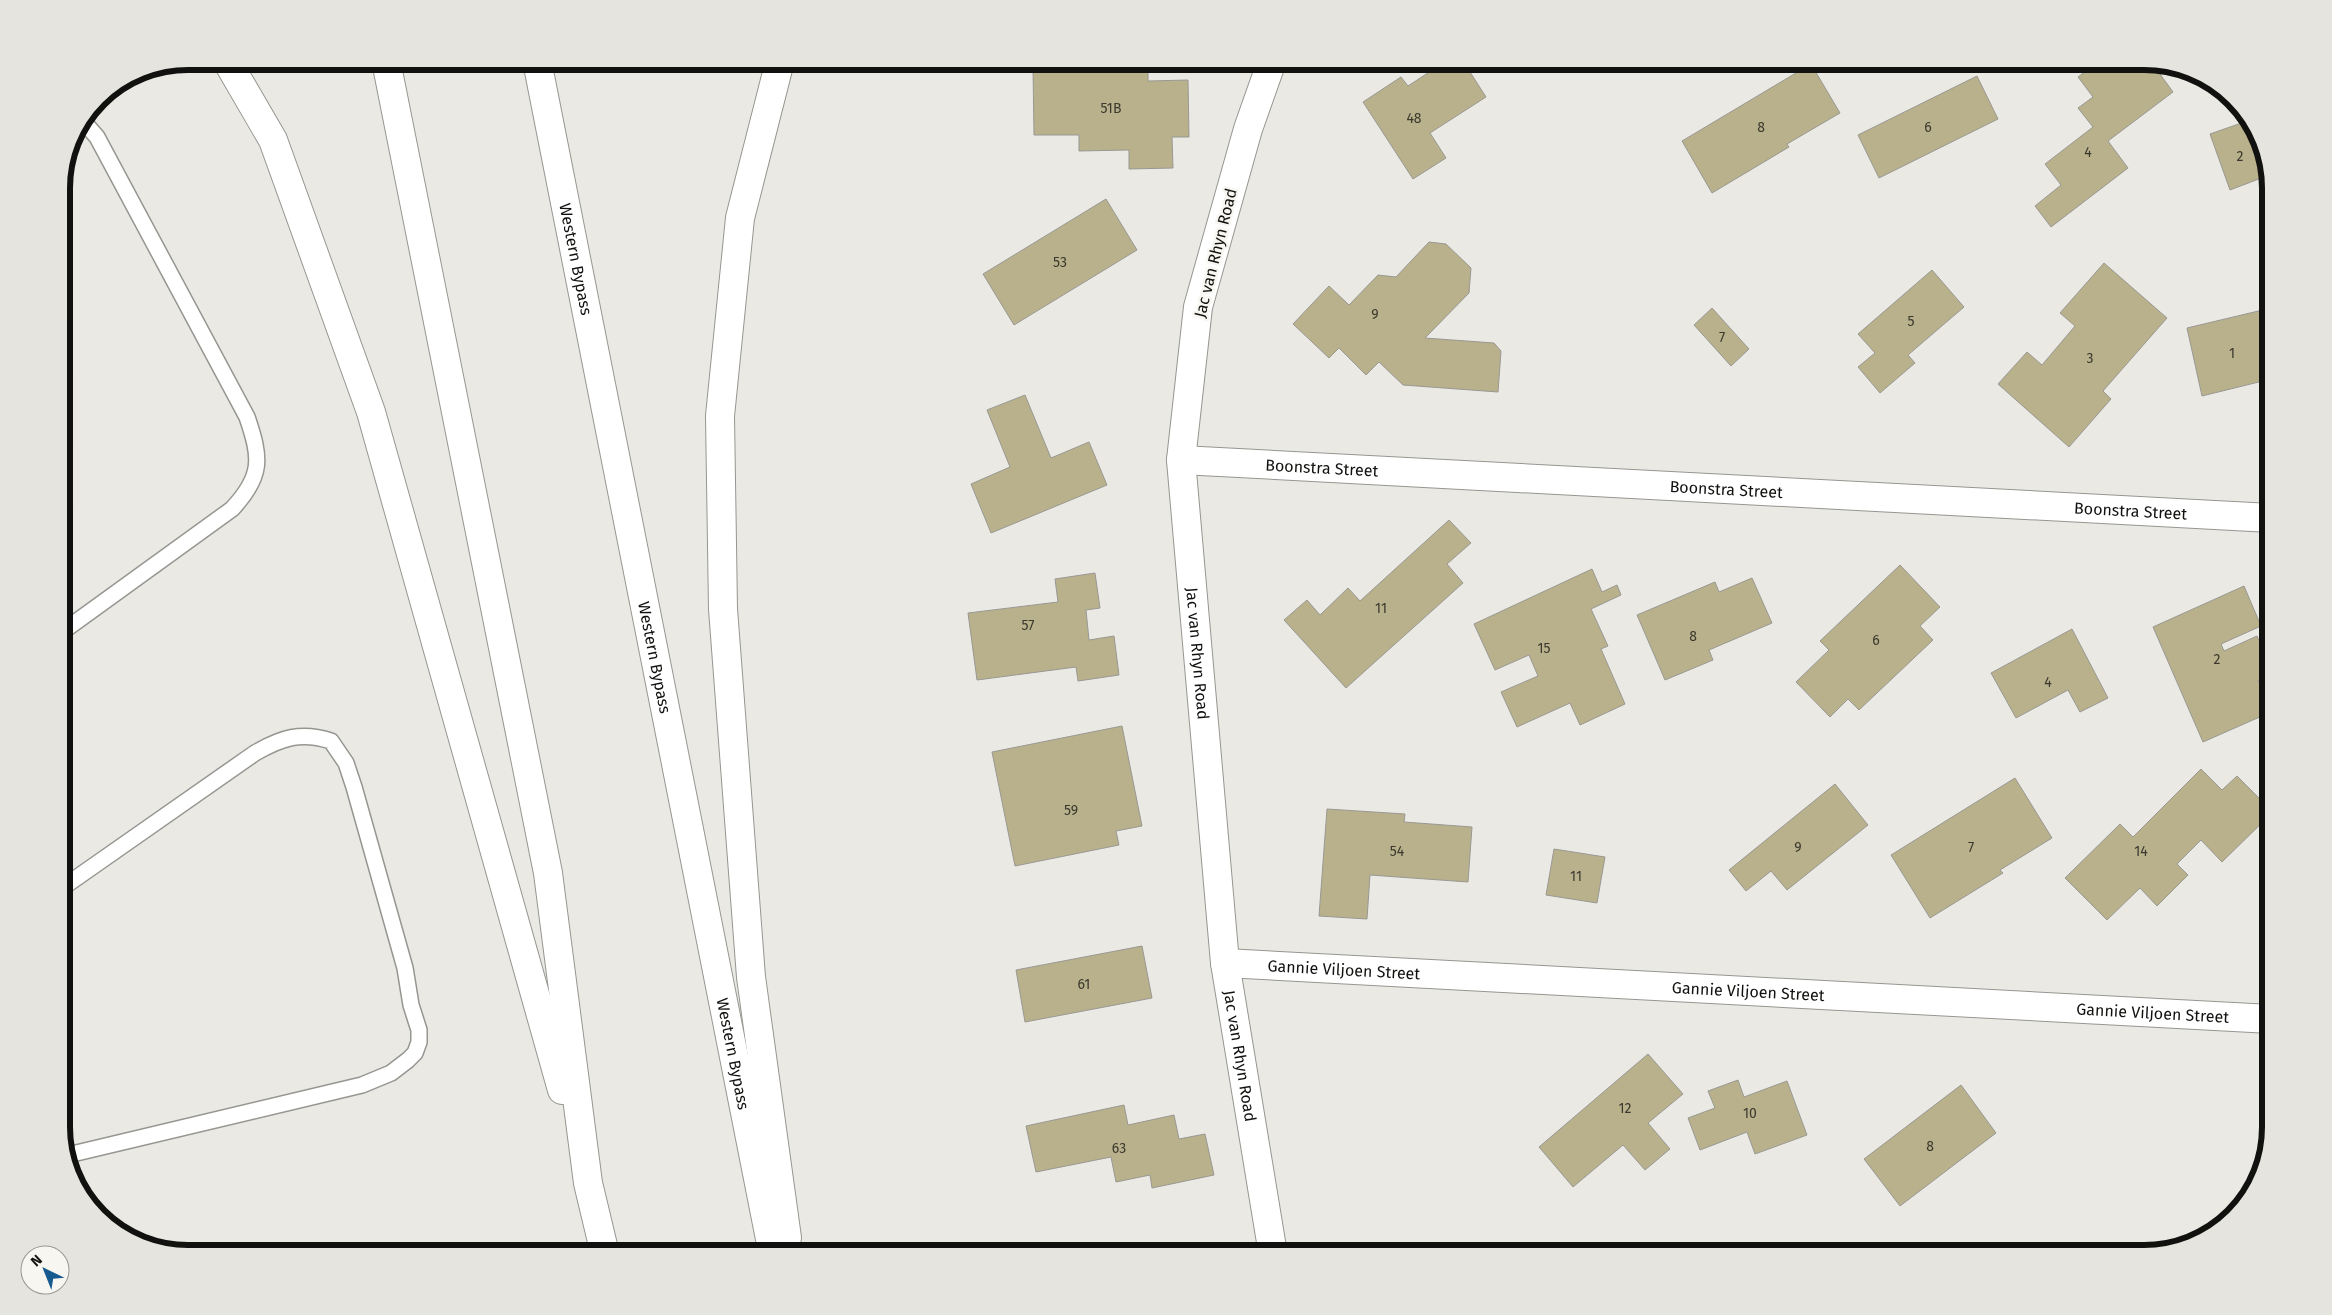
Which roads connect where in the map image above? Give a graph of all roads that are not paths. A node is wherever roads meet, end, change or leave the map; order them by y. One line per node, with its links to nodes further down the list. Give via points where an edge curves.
1 (232, 70): 14 (main road, via 274,140 371,412)
2 (388, 70): 14 (main road, via 548,873)
3 (539, 70): 16 (main road, Western Bypass)
4 (778, 70): 17 (main road, via 740,218 720,416 723,609 751,977)
5 (1269, 70): 7 (main road, Jac van Rhyn Road, via 1248,129 1198,307)
6 (87, 127): 9 (lane, via 99,141 246,417 254,439 257,464 254,480 232,509)
7 (1181, 460): 8 (main road, Boonstra Street); 11 (main road, Jac van Rhyn Road)
8 (2262, 518)
9 (70, 626)
10 (70, 882): 13 (lane, via 277,740 308,736 331,741 346,763 354,786 419,1030 419,1042 408,1060 391,1073 362,1085)
11 (1225, 963): 12 (main road, Gannie Viljoen Street); 18 (main road, Jac van Rhyn Road)
12 (2262, 1019)
13 (73, 1155)
14 (588, 1183): 15 (main road)
15 (603, 1245)
16 (771, 1245)
17 (789, 1245)
18 (1272, 1245)

